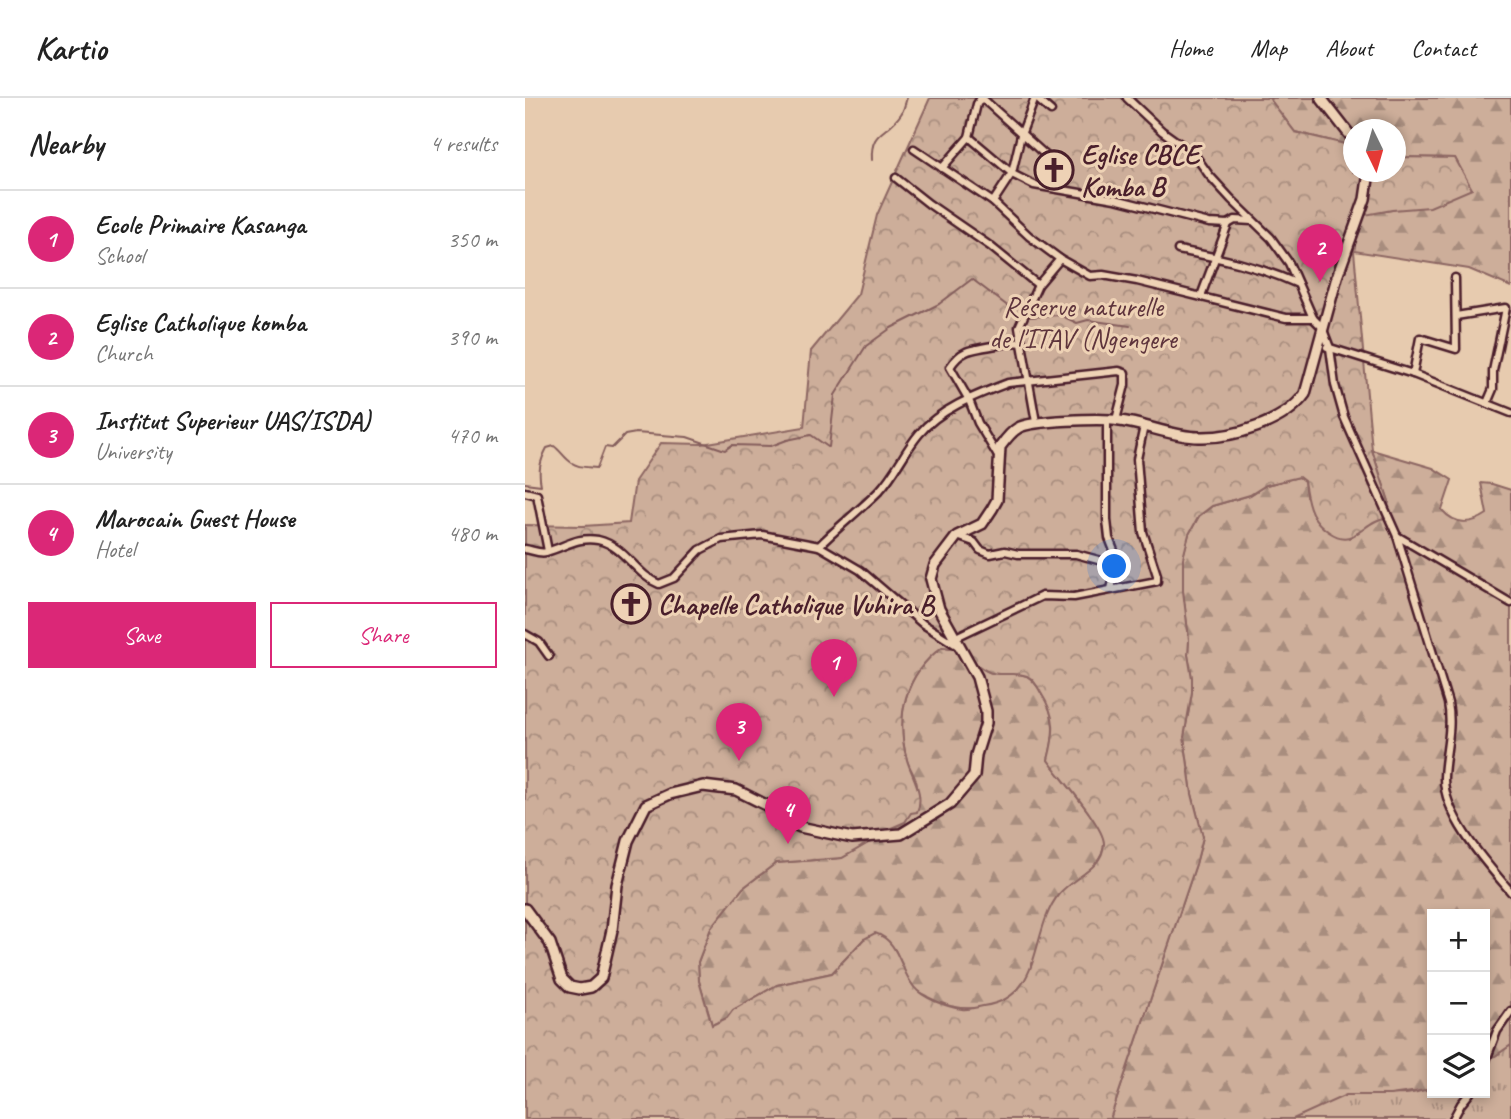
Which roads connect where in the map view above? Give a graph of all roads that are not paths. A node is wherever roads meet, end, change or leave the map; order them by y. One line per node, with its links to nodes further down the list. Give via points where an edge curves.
1 (981, 98): 7 (street); 8 (street)
2 (1035, 98): 5 (street); 7 (street)
3 (1127, 98): 16 (street, via 1194,154)
4 (1321, 98): 6 (street)
5 (1051, 111)
6 (1343, 126)
7 (1021, 135): 10 (street); 12 (street)
8 (969, 137): 11 (street); 12 (street)
9 (914, 149): 11 (street)
10 (1052, 161)
11 (942, 168): 15 (street)
12 (1012, 173): 15 (street); 17 (street, via 1034,186)
13 (896, 178): 23 (street)
14 (1368, 182): 27 (street)
15 (993, 202): 20 (street)
16 (1252, 221): 17 (street); 22 (street, via 1271,238)
17 (1228, 224): 19 (street)
18 (1178, 250): 19 (street)
19 (1216, 256): 22 (street); 24 (street)
20 (1060, 258): 23 (street); 24 (street, via 1090,276)
21 (1455, 278): 25 (street)
22 (1298, 284): 26 (street)
23 (1038, 285): 28 (street, via 1019,327)
24 (1201, 296): 26 (street, via 1286,318)
25 (1456, 316): 31 (street, via 1456,349 1420,338); 34 (street, via 1506,307)
26 (1313, 318): 27 (street)
27 (1322, 327): 29 (street); 30 (street)
28 (1021, 342): 32 (street); 33 (street, via 1013,340 957,357 950,367)
29 (1330, 348): 30 (street, via 1323,347); 31 (street); 42 (street, via 1344,417)
30 (1314, 355): 38 (street, via 1305,394 1297,405 1269,422 1196,438)
31 (1413, 374): 34 (street)
32 (1029, 382): 33 (street, via 1008,383); 36 (street, via 1123,372 1125,385); 37 (street)
33 (969, 400): 39 (street); 43 (street, via 926,428 878,492)
34 (1487, 403): 35 (street)
35 (1511, 413)
36 (1112, 420): 37 (street); 38 (street); 46 (street, via 1107,520)
37 (1036, 422): 39 (street, via 1018,428 1006,439)
38 (1144, 426): 47 (street, via 1137,459 1143,532 1157,581)
39 (1000, 459): 41 (street, via 997,500 992,509 982,523)
40 (525, 492): 45 (street, via 537,495)
41 (957, 536): 46 (street, via 990,554 1076,554); 50 (street, via 935,565 931,579)
42 (1397, 536): 48 (street); 53 (street, via 1448,703 1447,797 1478,853)
43 (818, 546): 45 (street, via 762,535 721,540 700,550 674,578 659,584 600,540 573,540); 51 (street, via 860,570 923,624)
44 (525, 549): 45 (street)
45 (548, 551)
46 (1118, 562): 47 (street)
47 (1111, 589): 50 (street, via 1075,597 1042,596)
48 (1511, 603)
49 (525, 634): 52 (street, via 539,642)
50 (954, 638): 51 (street)
51 (960, 648): 54 (street, via 977,677 986,723 971,782 950,804 920,824 901,834 852,838 800,827 736,790 703,786 646,805 628,841 601,978 591,987 570,987 562,979 550,943)
52 (549, 656)
53 (1511, 892)
54 (525, 909)
55 (1511, 1012): 56 (street)
56 (1490, 1050)
57 (1466, 1098): 58 (street)
58 (1453, 1119)

